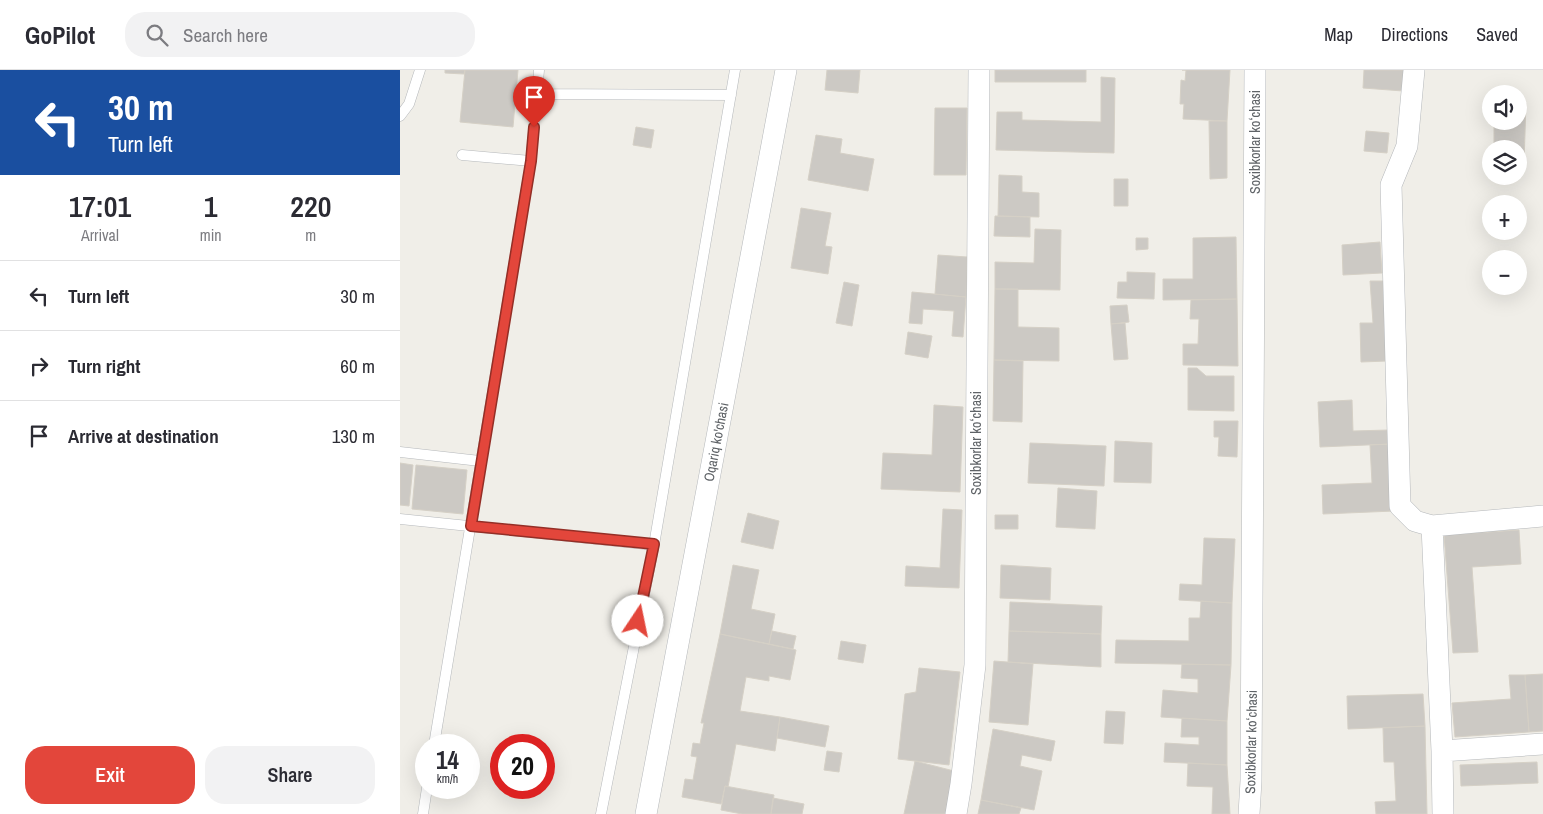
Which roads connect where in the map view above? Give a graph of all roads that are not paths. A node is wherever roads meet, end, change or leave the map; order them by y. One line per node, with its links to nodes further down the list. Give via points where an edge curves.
1 (420, 70): 10 (lane, via 409,104)
2 (539, 70): 8 (lane)
3 (734, 70): 9 (lane)
4 (786, 70): 26 (street, Oqariq ko'chasi)
5 (979, 70): 27 (street, Soxibkorlar koʻchasi, via 975,666)
6 (1255, 70): 28 (street, Soxibkorlar koʻchasi)
7 (1414, 70): 18 (street, via 1407,146 1391,185 1400,506 1415,521)
8 (536, 94): 9 (lane); 12 (lane)
9 (731, 95): 19 (lane)
10 (400, 116)
11 (462, 155): 12 (lane)
12 (531, 161): 14 (lane)
13 (400, 452): 14 (lane)
14 (480, 461): 17 (lane)
15 (1543, 516): 18 (street)
16 (400, 519): 17 (lane)
17 (471, 526): 19 (lane); 20 (lane)
18 (1432, 526): 22 (street)
19 (654, 544): 25 (lane)
20 (436, 734)
21 (1543, 744): 22 (street)
22 (1442, 751): 29 (street)
23 (425, 799): 24 (lane)
24 (423, 814)
25 (601, 814)
26 (646, 814)
27 (956, 814)
28 (1249, 814)
29 (1443, 814)

